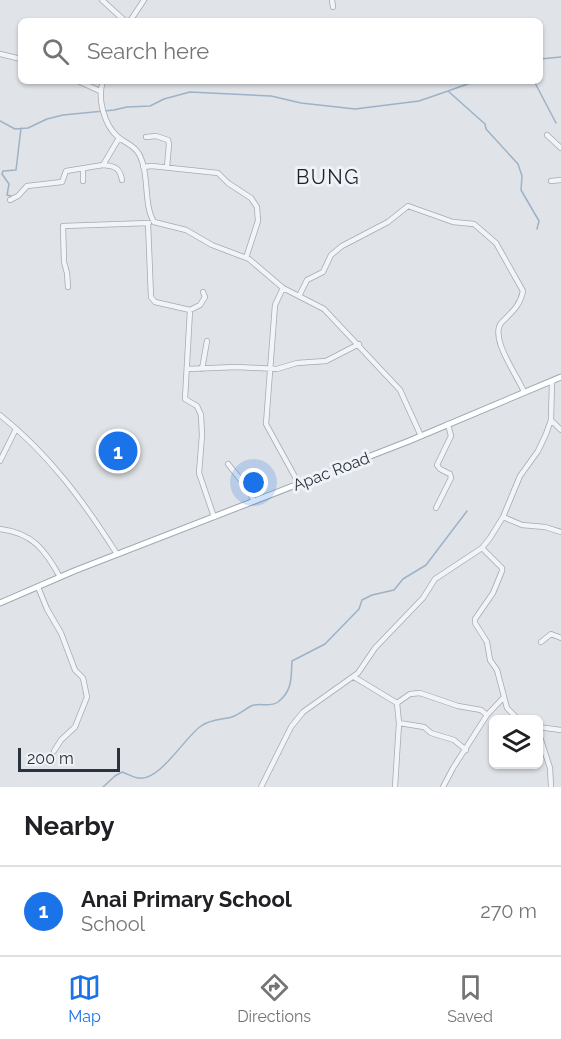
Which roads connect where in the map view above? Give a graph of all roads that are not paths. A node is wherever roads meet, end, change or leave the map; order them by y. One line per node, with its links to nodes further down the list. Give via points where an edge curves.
1 (102, 0): 5 (street)
2 (144, 0): 6 (street)
3 (332, 0): 4 (street)
4 (333, 8)
5 (122, 18)
6 (132, 18)
7 (0, 54): 8 (street)
8 (18, 58)
9 (85, 84): 11 (street)
10 (102, 84): 11 (street)
11 (100, 91): 13 (street, via 107,122)
12 (547, 135): 15 (street)
13 (119, 138): 16 (street); 17 (street, via 134,147)
14 (146, 138): 18 (street, via 168,140)
15 (561, 148)
16 (103, 165): 19 (street); 20 (street, via 116,167)
17 (143, 167): 18 (street); 25 (street)
18 (168, 167): 26 (street, via 218,173 250,198 257,207 258,221)
19 (83, 169): 22 (street); 24 (street, via 66,171 62,182 27,186)
20 (122, 180)
21 (561, 180): 23 (street)
22 (83, 181)
23 (551, 181)
24 (10, 200)
25 (151, 223): 26 (street, via 186,230); 27 (street, via 63,226); 31 (street, via 151,297 155,302)
26 (246, 258): 28 (street)
27 (68, 287)
28 (283, 288): 30 (street); 36 (street, via 275,304)
29 (203, 292): 31 (street, via 203,302)
30 (300, 296): 33 (street, via 324,309); 39 (street, via 307,280 323,272 335,251 388,222 408,206 453,222 474,224 496,243 523,291 518,306 499,330 503,353)
31 (190, 310): 34 (street)
32 (207, 341): 35 (street)
33 (359, 344): 36 (street, via 326,361); 45 (street, via 400,390)
34 (187, 369): 35 (street); 51 (street, via 185,399 199,410 202,435 198,473)
35 (202, 369): 36 (street)
36 (271, 370): 48 (street, via 267,427)
37 (561, 377): 38 (main road, Apac Road)
38 (552, 381): 39 (main road, Apac Road); 41 (street)
39 (524, 392): 42 (main road, Apac Road)
40 (0, 415): 43 (street)
41 (551, 420): 44 (street); 52 (street)
42 (448, 424): 45 (main road, Apac Road); 50 (street, via 451,436 437,465 451,476)
43 (16, 429): 46 (street); 56 (street, via 81,498)
44 (561, 430)
45 (421, 436): 48 (main road, Apac Road)
46 (0, 460)
47 (228, 464): 49 (street)
48 (299, 484): 49 (main road, Apac Road)
49 (254, 501): 51 (main road, Apac Road)
50 (436, 508)
51 (214, 517): 56 (main road, Apac Road)
52 (503, 517): 54 (street); 55 (street)
53 (0, 529): 57 (street, via 18,533 37,544 47,553)
54 (561, 532)
55 (482, 548): 62 (street, via 435,579); 63 (street, via 502,572 475,623 497,670)
56 (117, 554): 57 (main road, Apac Road)
57 (60, 577): 58 (main road, Apac Road)
58 (38, 587): 59 (main road, Apac Road); 72 (street, via 75,670 83,678 87,697 75,727)
59 (0, 603)
60 (561, 638): 61 (street, via 551,634)
61 (541, 642)
62 (354, 677): 64 (street); 73 (street, via 303,712 291,727)
63 (504, 697): 65 (street); 66 (street)
64 (397, 703): 65 (street, via 420,693); 67 (street)
65 (487, 715): 71 (street)
66 (513, 715)
67 (399, 723): 71 (street, via 424,727 454,740); 74 (street)
68 (543, 729): 69 (street)
69 (561, 730)
70 (543, 745): 76 (street)
71 (466, 750): 75 (street)
72 (54, 751)
73 (262, 786)
74 (395, 787)
75 (443, 787)
76 (551, 787)

